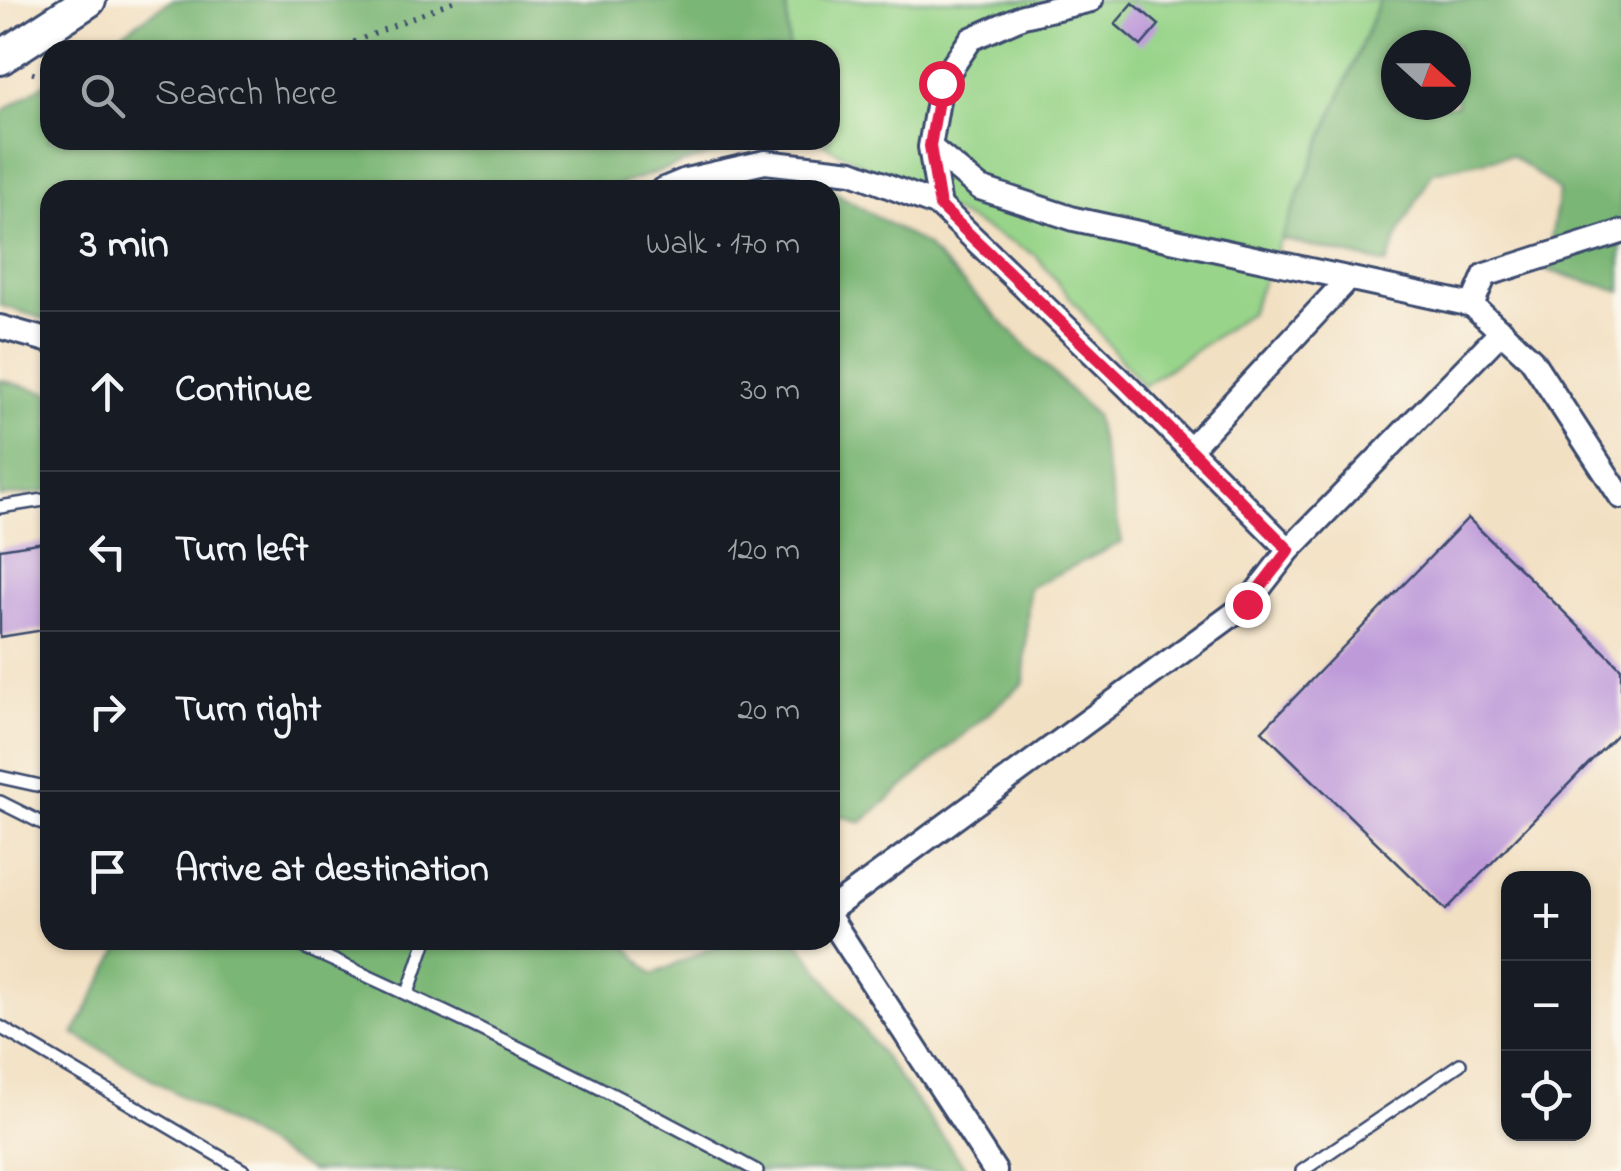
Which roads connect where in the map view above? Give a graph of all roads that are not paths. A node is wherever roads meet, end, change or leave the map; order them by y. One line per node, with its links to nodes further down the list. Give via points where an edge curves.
1 (90, 0): 3 (street)
2 (1091, 0): 4 (street, via 1023,16 972,39 941,83)
3 (0, 58)
4 (930, 146): 6 (street); 8 (street, via 980,188 1074,219)
5 (686, 180): 6 (street, via 764,162 852,172)
6 (940, 206): 13 (street)
7 (1621, 232): 9 (street, via 1485,275)
8 (1348, 279): 9 (street); 13 (street)
9 (1472, 305): 11 (street)
10 (0, 327): 12 (street)
11 (1502, 331): 14 (street, via 1531,359); 17 (street)
12 (40, 338)
13 (1190, 448): 17 (street)
14 (1621, 498)
15 (40, 501): 16 (lane)
16 (0, 507)
17 (1289, 550): 22 (street, via 1247,604)
18 (0, 777): 19 (lane)
19 (40, 786)
20 (0, 802): 21 (lane)
21 (40, 822)
22 (840, 903)
23 (840, 933): 31 (street)
24 (311, 950): 26 (lane)
25 (423, 950): 26 (lane)
26 (408, 993): 30 (lane)
27 (0, 1027): 29 (lane)
28 (1460, 1064): 32 (lane)
29 (244, 1171)
30 (757, 1171)
31 (994, 1171)
32 (1302, 1171)

